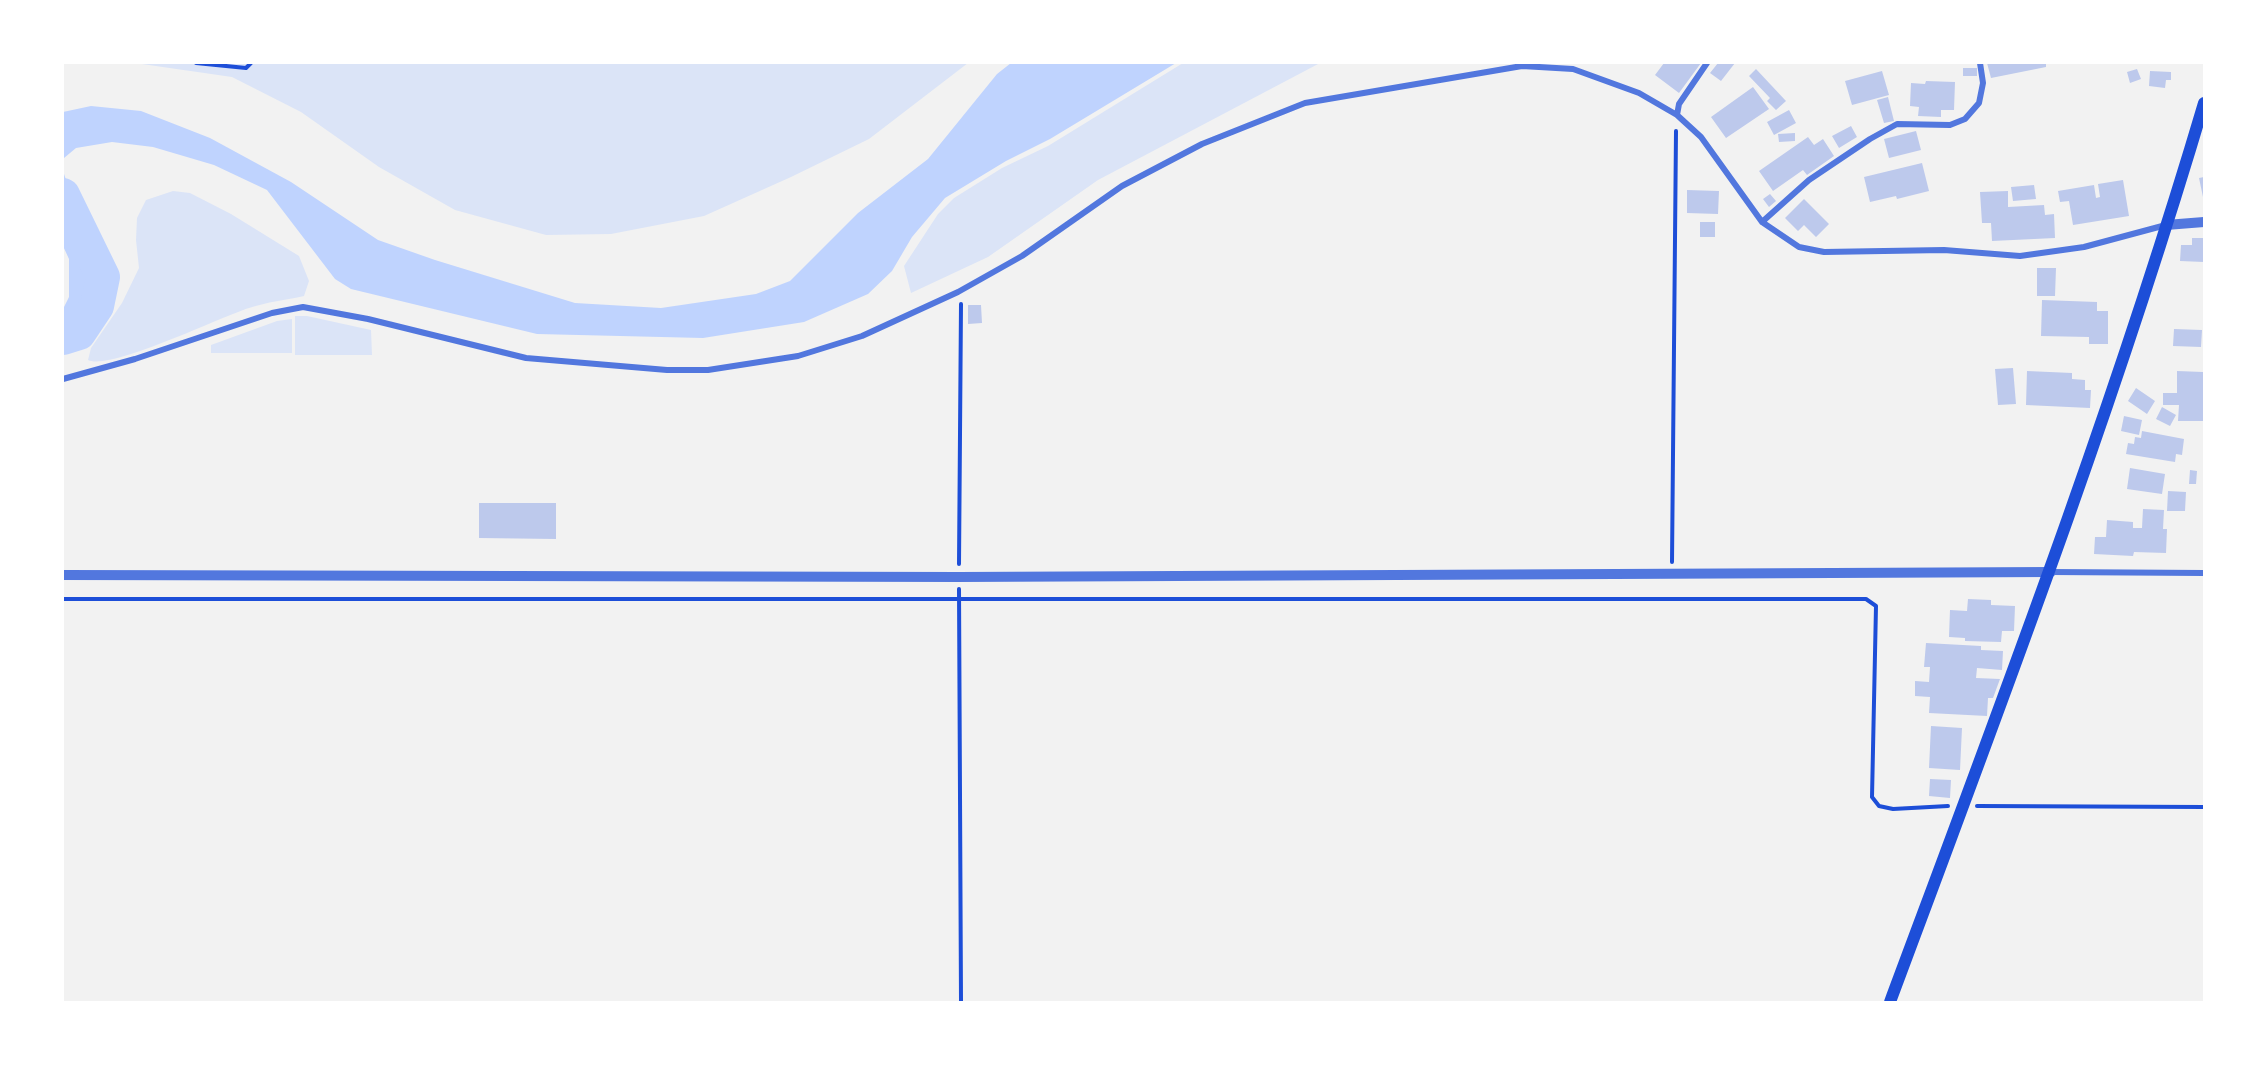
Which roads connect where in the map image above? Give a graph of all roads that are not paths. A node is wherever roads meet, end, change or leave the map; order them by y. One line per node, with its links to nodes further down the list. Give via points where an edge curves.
1 (1707, 63): 4 (street, via 1679,104)
2 (1980, 63): 5 (street, via 1983,82 1979,103 1965,119 1950,125 1897,124 1809,180)
3 (2204, 103): 7 (main road)
4 (1677, 115): 5 (street, via 1701,137); 8 (street, via 1639,93 1573,69 1522,66 1305,103 1202,144 1122,186 1022,256 958,291 862,336 798,356 708,369 647,369 526,358 303,307 272,313 135,359)
5 (1762, 222): 7 (street, via 1799,247 1824,252 1944,249 2020,256 2084,247)
6 (2204, 222): 7 (street)
7 (2166, 225): 9 (main road)
8 (63, 378)
9 (2051, 572): 10 (street); 11 (street, via 959,577); 12 (main road)
10 (2204, 573)
11 (63, 575)
12 (1890, 1002)

